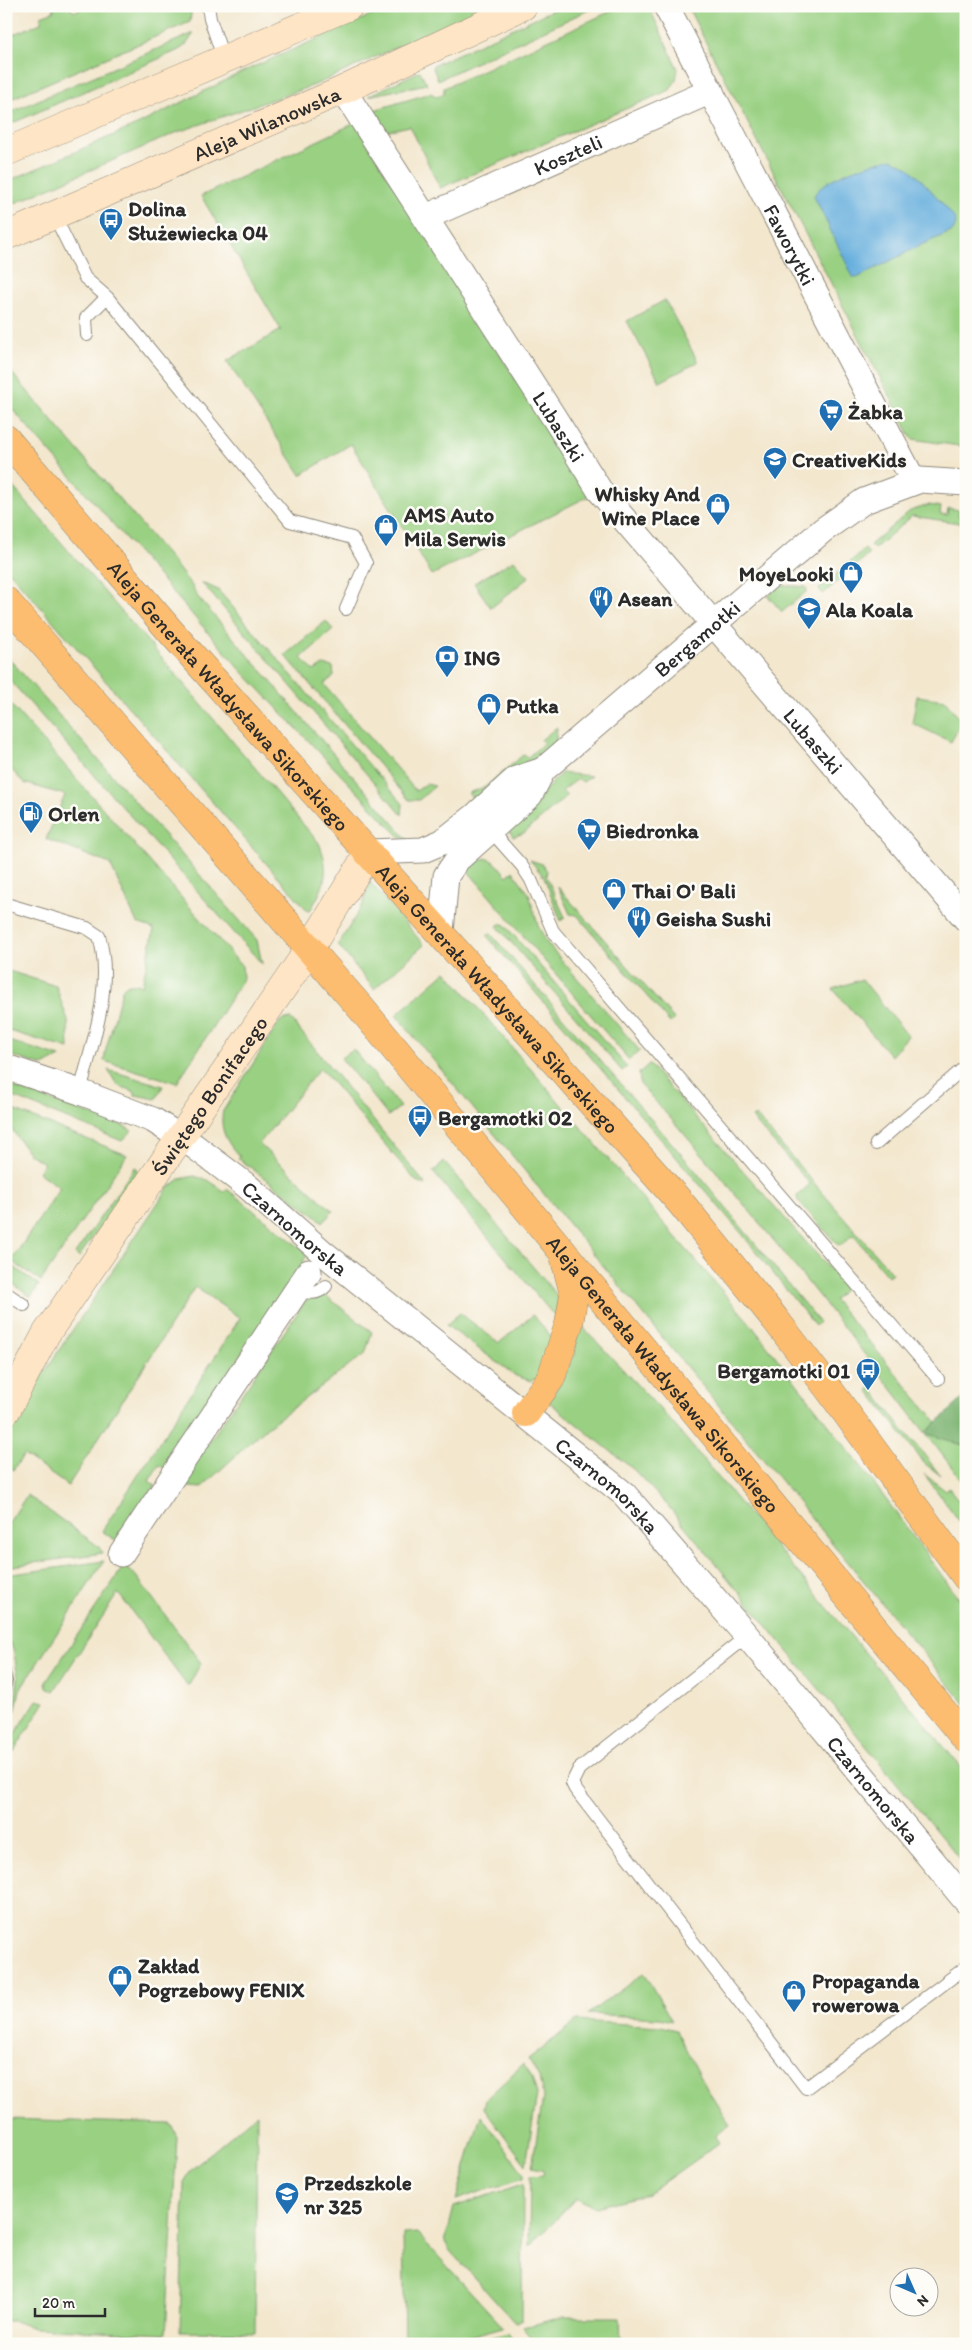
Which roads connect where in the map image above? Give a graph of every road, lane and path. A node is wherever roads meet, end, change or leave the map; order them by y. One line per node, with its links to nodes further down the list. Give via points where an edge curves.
1 (208, 6): 5 (lane)
2 (349, 6): 5 (main road)
3 (524, 6): 6 (main road, Aleja Wilanowska)
4 (666, 6): 7 (street, Faworytki)
5 (224, 60): 8 (main road)
6 (343, 90): 9 (main road, Aleja Wilanowska); 10 (street, Lubaszki)
7 (711, 91): 10 (street, Koszteli); 15 (street, Faworytki)
8 (6, 152)
9 (54, 215): 11 (main road, Aleja Wilanowska); 12 (lane, via 85,278)
10 (426, 216): 19 (street, Lubaszki, via 600,491)
11 (6, 236)
12 (107, 297): 13 (lane, via 86,318); 18 (lane, via 290,521 352,538 366,564)
13 (87, 335)
14 (6, 439): 22 (main road, Aleja Generała Władysława Sikorskiego, via 171,632)
15 (914, 482): 16 (street, Bergamotki); 19 (street, Bergamotki, via 864,501 839,517)
16 (966, 483)
17 (6, 601): 26 (main road, Aleja Generała Władysława Sikorskiego)
18 (346, 609)
19 (713, 625): 20 (street, Bergamotki); 24 (street, Lubaszki)
20 (543, 770): 21 (street, Bergamotki, via 530,795); 22 (street, Bergamotki, via 516,779 442,842 424,850)
21 (491, 831): 25 (street, Bergamotki, via 457,860 446,876); 39 (lane, via 522,866 553,931)
22 (369, 852): 25 (main road, Aleja Generała Władysława Sikorskiego); 26 (main road, Świętego Bonifacego)
23 (6, 904): 29 (lane, via 87,928 99,936 104,954 105,988)
24 (966, 919)
25 (440, 932): 43 (main road, Aleja Generała Władysława Sikorskiego, via 680,1202 828,1388)
26 (310, 948): 30 (main road, Świętego Bonifacego); 33 (main road, Aleja Generała Władysława Sikorskiego)
27 (966, 1066): 31 (lane)
28 (6, 1067): 29 (street, Czarnomorska)
29 (80, 1092): 30 (street, Czarnomorska, via 153,1120)
30 (181, 1137): 32 (street, Czarnomorska, via 247,1186); 37 (main road, Świętego Bonifacego)
31 (876, 1144)
32 (321, 1250): 34 (lane); 41 (street, Czarnomorska)
33 (564, 1254): 41 (main road, via 574,1294 570,1324 551,1378); 45 (main road, Aleja Generała Władysława Sikorskiego)
34 (310, 1283): 42 (street)
35 (6, 1293): 36 (lane)
36 (24, 1305)
37 (46, 1334): 38 (main road, Świętego Bonifacego); 40 (main road, Świętego Bonifacego)
38 (6, 1378)
39 (938, 1379)
40 (6, 1411)
41 (526, 1413): 44 (street, Czarnomorska, via 624,1494)
42 (121, 1554)
43 (966, 1577)
44 (747, 1636): 46 (street, Czarnomorska); 47 (lane, via 579,1770 572,1783 575,1790 806,2088)
45 (966, 1739)
46 (966, 1901)
47 (966, 1968)

